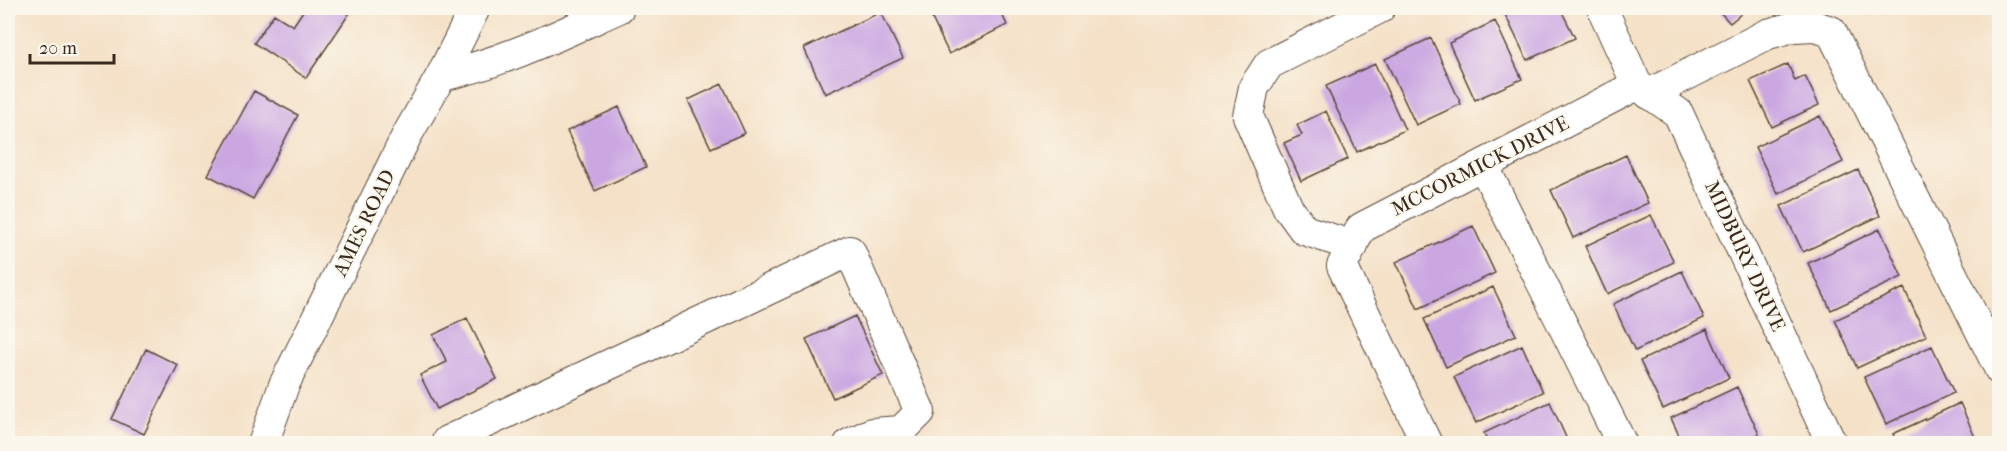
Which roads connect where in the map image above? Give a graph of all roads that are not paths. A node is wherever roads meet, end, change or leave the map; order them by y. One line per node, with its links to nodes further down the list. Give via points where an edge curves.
1 (475, 8): 5 (street, AMES ROAD)
2 (619, 8): 5 (street, via 500,59)
3 (1380, 8): 8 (street, via 1269,64 1254,87 1248,116 1288,208 1304,230)
4 (1602, 8): 6 (street)
5 (441, 76): 11 (street, AMES ROAD, via 407,135 284,385)
6 (1643, 90): 7 (street, MCCORMICK DRIVE); 9 (street, MCCORMICK DRIVE, via 1768,34 1793,27 1815,26 1831,31); 16 (street, MIDBURY DRIVE, via 1678,113)
7 (1483, 165): 8 (street, MCCORMICK DRIVE, via 1361,228); 15 (street)
8 (1347, 256): 14 (street)
9 (2000, 370)
10 (904, 437): 12 (street, via 920,412 850,251 447,441); 13 (street, via 872,433)
11 (263, 444)
12 (449, 444)
13 (849, 444)
14 (1428, 444)
15 (1622, 444)
16 (1832, 444)

